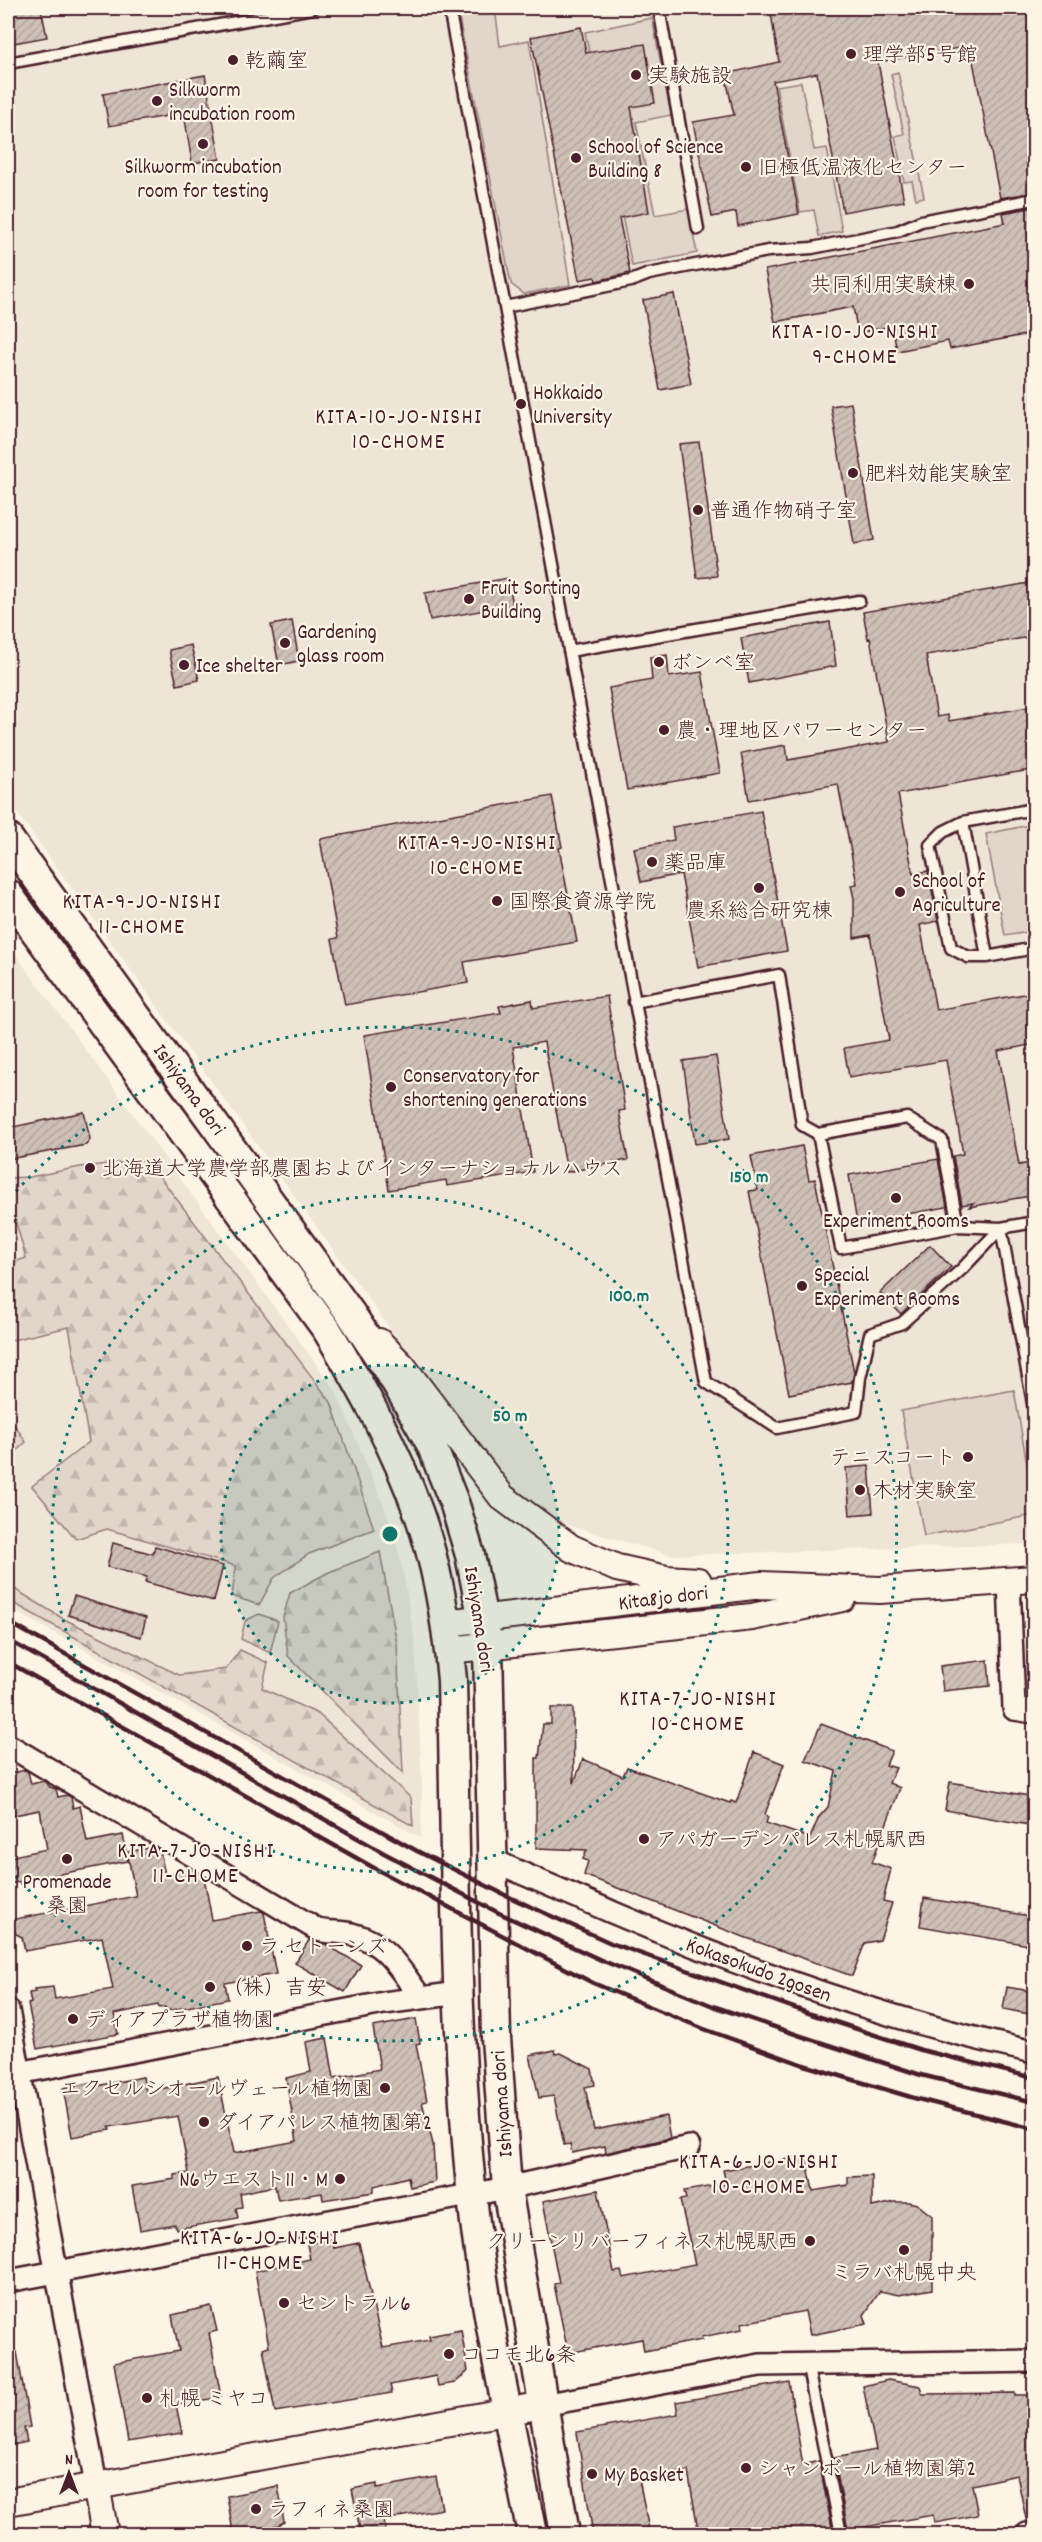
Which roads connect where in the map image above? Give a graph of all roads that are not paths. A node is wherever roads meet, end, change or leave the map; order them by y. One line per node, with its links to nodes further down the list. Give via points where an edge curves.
1 (313, 8): 4 (lane)
2 (448, 8): 7 (lane)
3 (658, 8): 6 (lane)
4 (8, 63)
5 (1035, 199): 7 (lane, via 921,221 898,231 649,274)
6 (698, 229)
7 (505, 307): 9 (lane)
8 (859, 601): 9 (lane)
9 (569, 651): 16 (lane)
10 (1035, 809): 11 (lane)
11 (963, 822): 15 (lane); 15 (lane, via 943,832 930,845 951,948 968,957)
12 (8, 838): 21 (main road, Ishiyama dori)
13 (8, 894): 28 (main road, Ishiyama dori, via 327,1330 366,1393 419,1515 434,1566)
14 (1035, 948): 15 (lane)
15 (987, 957)
16 (634, 1002): 17 (lane, via 779,975 802,1125); 20 (lane, via 705,1382 777,1428 856,1412 870,1334 903,1323)
17 (818, 1134): 19 (lane, via 907,1118 942,1140); 19 (lane, via 841,1248)
18 (1035, 1222): 20 (lane)
19 (958, 1226): 20 (lane)
20 (1001, 1228): 22 (lane)
21 (351, 1314): 25 (street, via 403,1367 502,1497 571,1548 618,1568 666,1580); 27 (main road, Ishiyama dori, via 431,1444 470,1555)
22 (1035, 1408)
23 (1035, 1579): 24 (street, Kita8jo dori)
24 (1009, 1581): 26 (street, Kita8jo dori); 30 (street, via 1014,1708)
25 (761, 1585): 26 (street, Kita8jo dori); 27 (street, Kita8jo dori)
26 (880, 1590): 29 (street, Kita8jo dori, via 752,1617)
27 (483, 1618): 28 (street, Kita8jo dori); 29 (main road, Ishiyama dori)
28 (447, 1636): 29 (street, Kita8jo dori); 33 (main road, Ishiyama dori, via 452,1680)
29 (488, 1646): 32 (main road, Ishiyama dori)
30 (1035, 1712)
31 (8, 1745): 34 (street, via 318,1929 371,1940 386,1952)
32 (493, 1860): 36 (street, Kokasokudo 2gosen, via 709,1953 832,1997 942,2030); 39 (main road, Ishiyama dori, via 496,2038)
33 (459, 1993): 34 (street); 40 (main road, Ishiyama dori)
34 (421, 1998): 37 (street)
35 (8, 2010): 37 (street)
36 (1035, 2052)
37 (13, 2074): 41 (street)
38 (689, 2147): 39 (street)
39 (507, 2188): 40 (street); 45 (main road, Ishiyama dori)
40 (472, 2195): 41 (street); 46 (main road, Ishiyama dori, via 482,2277)
41 (57, 2272): 42 (street); 47 (street)
42 (8, 2281)
43 (1035, 2361): 44 (street)
44 (807, 2363): 45 (street, via 760,2365); 53 (lane)
45 (543, 2404): 46 (street); 52 (main road, Ishiyama dori)
46 (507, 2410): 47 (street); 51 (main road, Ishiyama dori)
47 (96, 2485): 48 (street); 50 (street)
48 (8, 2502)
49 (1035, 2533): 54 (street)
50 (105, 2535)
51 (532, 2535)
52 (565, 2535)
53 (841, 2535)
54 (1027, 2535)

